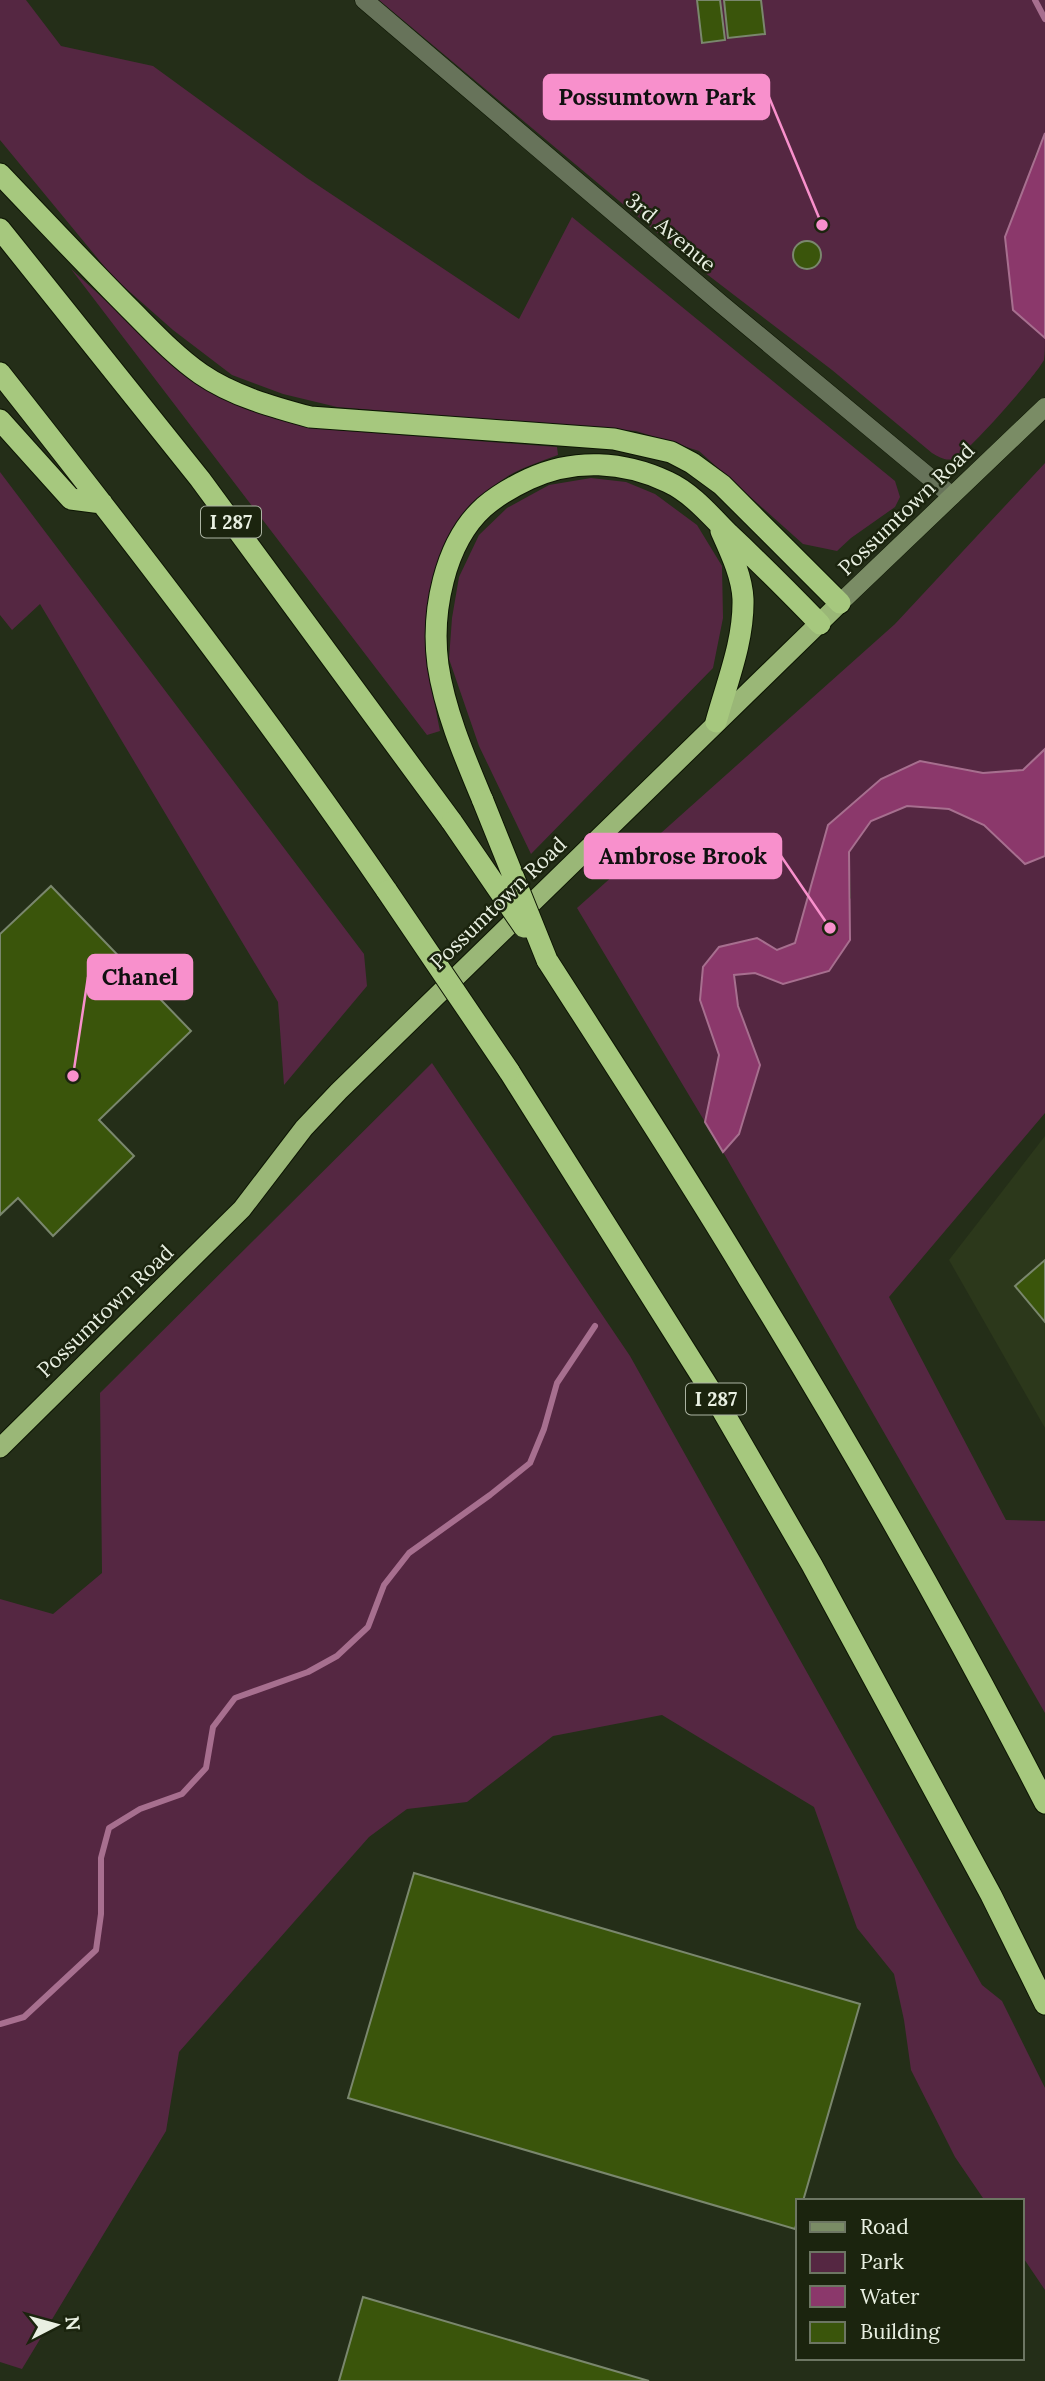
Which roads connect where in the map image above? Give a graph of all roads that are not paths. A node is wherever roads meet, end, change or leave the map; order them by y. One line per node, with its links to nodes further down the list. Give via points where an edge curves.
1 (364, 0): 7 (street, 3rd Avenue)
2 (0, 174): 10 (highway, via 159,337 201,374 241,395 310,417 614,439 671,452 722,485)
3 (0, 229): 13 (highway, I 287, bridge, via 200,480 452,822)
4 (0, 373): 8 (highway, I 287)
5 (1045, 407): 7 (main road, Possumtown Road)
6 (0, 420): 8 (highway, via 71,499)
7 (952, 496): 10 (main road, Possumtown Road)
8 (102, 503): 16 (highway, I 287, bridge, via 305,771 509,1071 714,1396 992,1895)
9 (715, 520): 11 (highway); 12 (highway, via 729,548 743,597 738,644); 13 (highway, bridge, via 670,483 643,472 584,464 559,467 498,496 477,515 446,572 437,631 446,701)
10 (840, 603): 11 (highway, Possumtown Road)
11 (820, 624): 12 (highway, Possumtown Road)
12 (716, 722): 14 (highway, Possumtown Road, via 339,1091 304,1128 242,1209)
13 (547, 960): 15 (highway, I 287, via 748,1277 916,1563)
14 (0, 1448)
15 (1045, 1802)
16 (1045, 2004)

